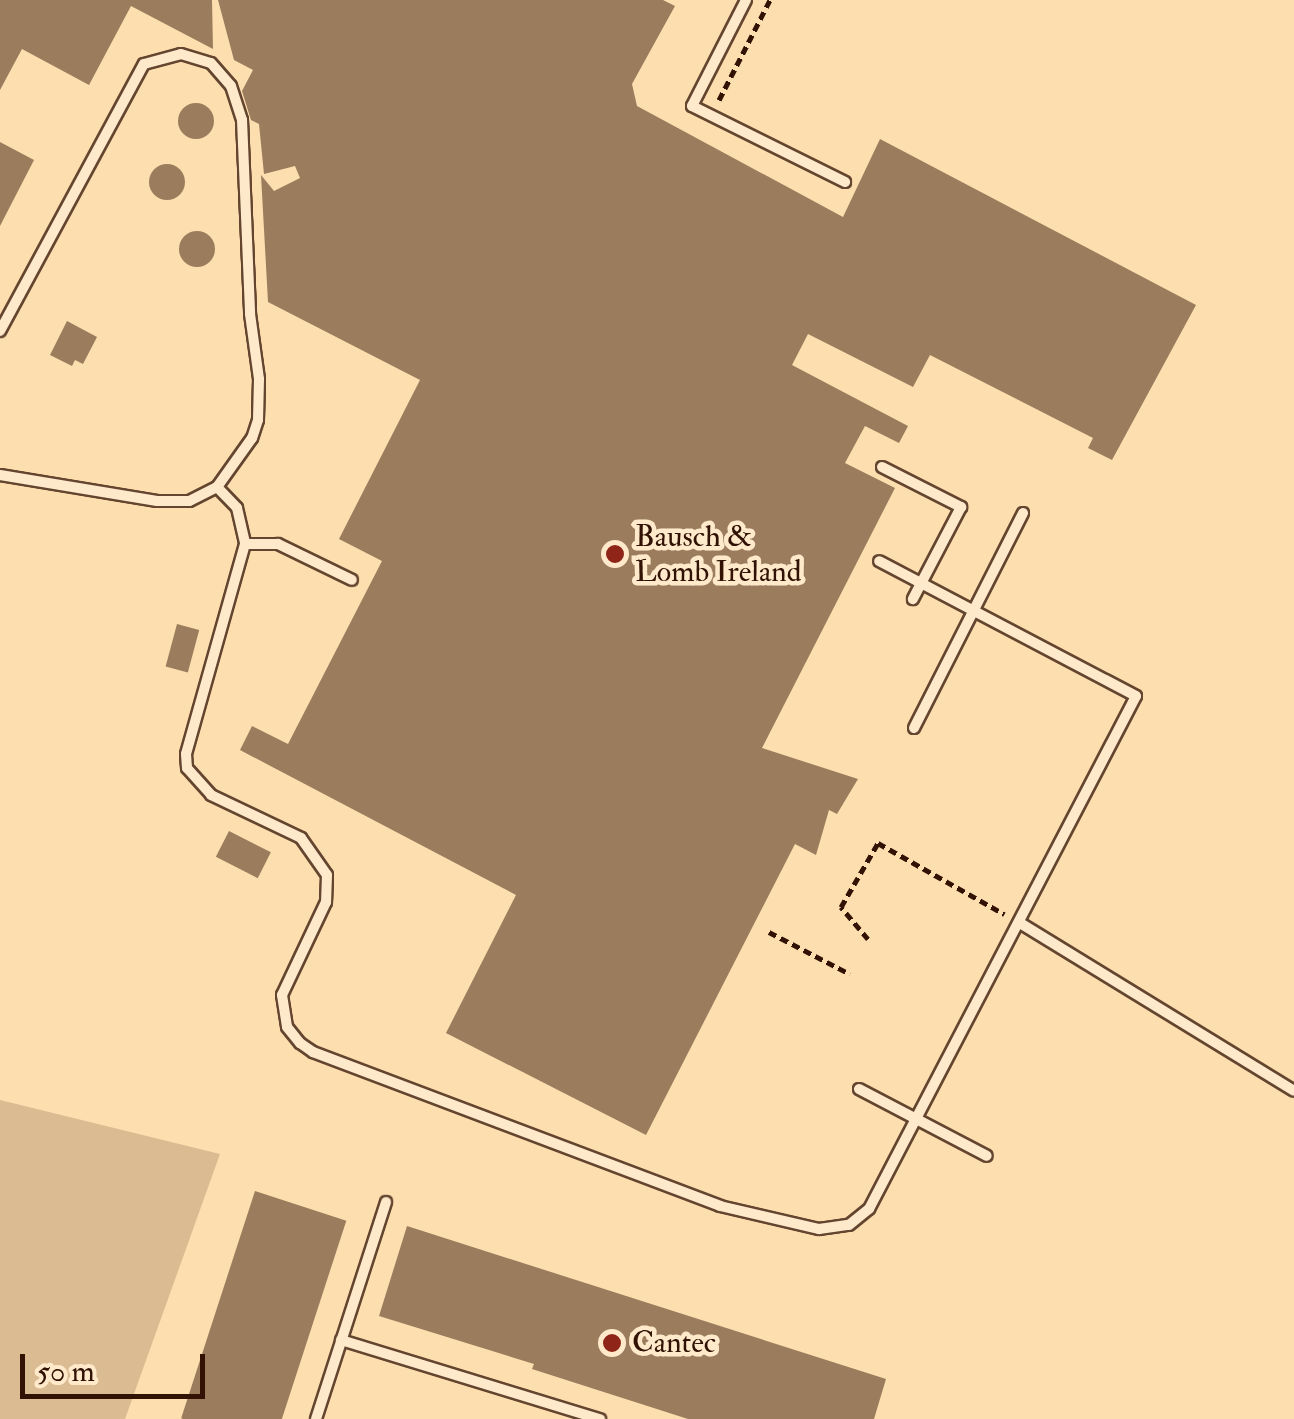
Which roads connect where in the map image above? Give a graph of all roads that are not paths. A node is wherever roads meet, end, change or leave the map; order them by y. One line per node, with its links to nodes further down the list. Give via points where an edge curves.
1 (746, 0): 2 (lane, via 692,106)
2 (845, 182)
3 (0, 331): 6 (lane, via 144,64 181,54 211,64 232,86 242,120 260,394 252,438)
4 (882, 467): 11 (lane, via 962,507)
5 (0, 474): 6 (lane, via 172,502)
6 (217, 487): 8 (lane, via 236,508)
7 (1022, 513): 13 (lane)
8 (245, 544): 10 (lane, via 278,544); 18 (lane, via 186,754 188,768 211,795 301,838 327,875 326,902 282,995 288,1027 300,1043 720,1206 819,1229 849,1225 869,1210)
9 (880, 561): 11 (lane)
10 (352, 580)
11 (922, 584): 12 (lane); 13 (lane)
12 (913, 599)
13 (973, 610): 14 (lane); 15 (lane, via 1136,696)
14 (914, 728)
15 (1020, 923): 17 (lane); 18 (lane)
16 (859, 1090): 18 (lane)
17 (1294, 1091)
18 (916, 1119): 19 (lane)
19 (987, 1156)
20 (386, 1202): 21 (lane)
21 (341, 1340): 22 (lane); 23 (lane)
22 (585, 1417): 24 (lane)
23 (316, 1419)
24 (600, 1419)

